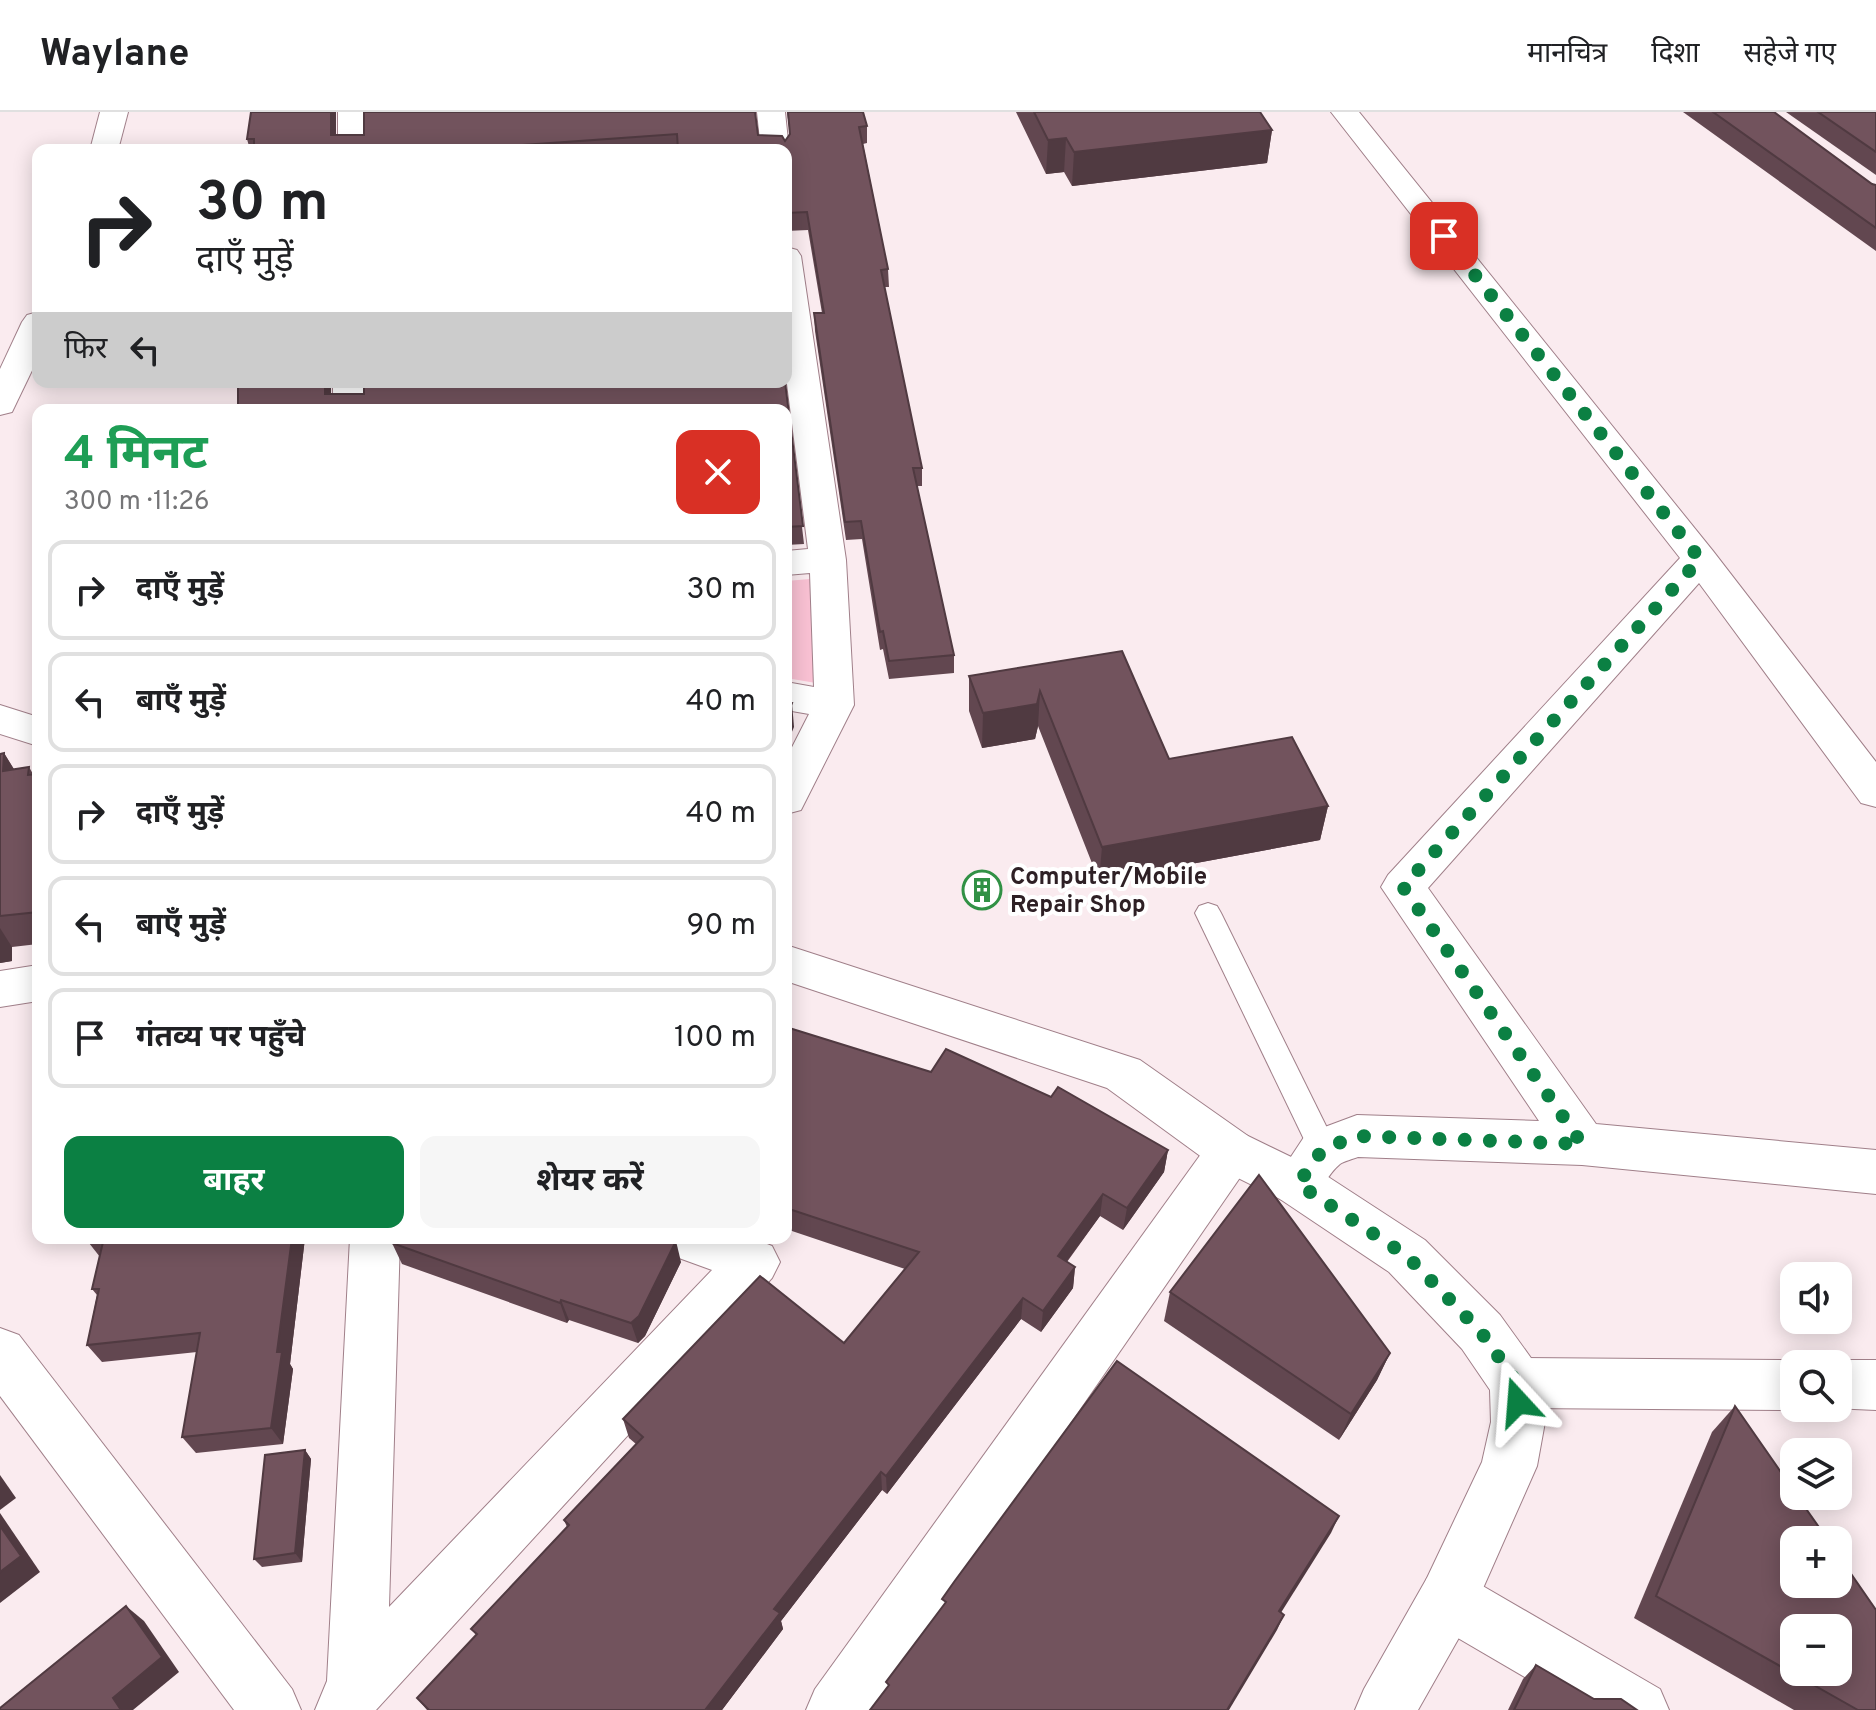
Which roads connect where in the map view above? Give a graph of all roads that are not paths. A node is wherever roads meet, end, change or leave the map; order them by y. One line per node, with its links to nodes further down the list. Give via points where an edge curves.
1 (114, 112): 5 (street)
2 (352, 112): 6 (street)
3 (771, 112): 7 (street)
4 (1345, 112): 12 (street)
5 (106, 144)
6 (352, 144)
7 (774, 144)
8 (792, 334): 11 (street)
9 (32, 335): 10 (street)
10 (0, 405)
11 (799, 431): 13 (street)
12 (1700, 559): 20 (street); 25 (street, via 1403,887)
13 (828, 560): 14 (street); 16 (street)
14 (792, 563)
15 (792, 697): 16 (street)
16 (834, 705): 19 (street)
17 (0, 719): 18 (street)
18 (32, 730)
19 (792, 787)
20 (1876, 792)
21 (1208, 913): 27 (lane)
22 (792, 965): 26 (street, via 1123,1074)
23 (32, 984): 24 (street)
24 (0, 989)
25 (1582, 1144): 27 (street, via 1357,1136); 28 (street)
26 (1231, 1151): 27 (street); 39 (street)
27 (1311, 1166): 32 (street, via 1481,1332)
28 (1876, 1172)
29 (375, 1244): 37 (street)
30 (703, 1244): 37 (street, via 754,1262)
31 (0, 1353): 38 (street)
32 (1517, 1383): 33 (street); 36 (street, via 1518,1422 1509,1466)
33 (1780, 1385)
34 (1852, 1385): 35 (street)
35 (1876, 1385)
36 (1448, 1599): 40 (street); 41 (street)
37 (351, 1697)
38 (271, 1710)
39 (836, 1710)
40 (1385, 1710)
41 (1639, 1710)

